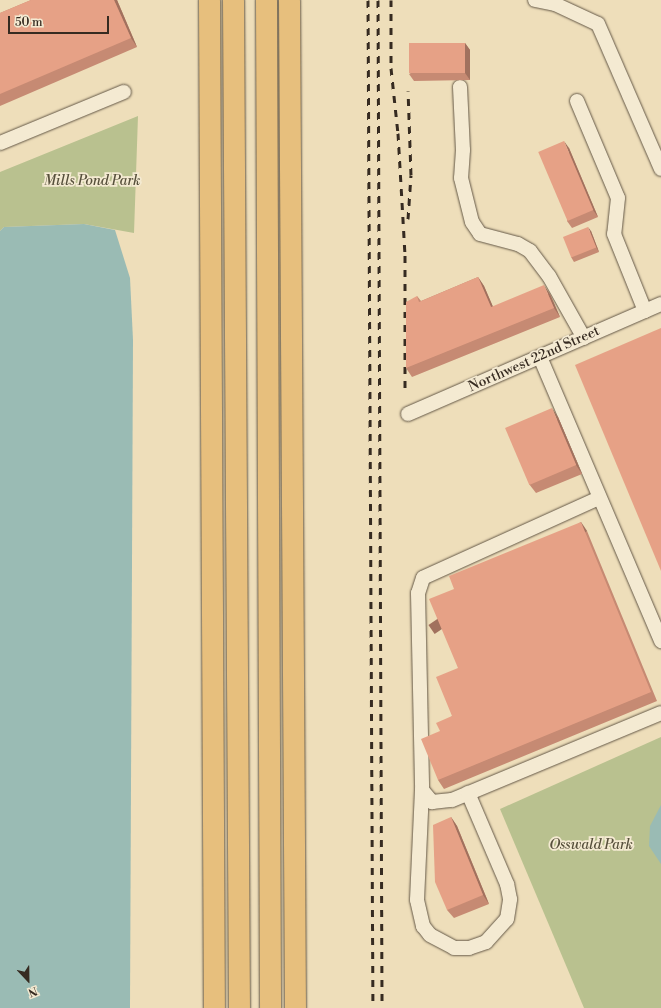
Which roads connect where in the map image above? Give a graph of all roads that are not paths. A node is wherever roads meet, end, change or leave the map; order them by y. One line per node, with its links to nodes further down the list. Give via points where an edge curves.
1 (209, 0): 21 (highway)
2 (233, 0): 22 (highway)
3 (266, 0): 23 (highway)
4 (289, 0): 24 (highway)
5 (535, 0): 10 (street, via 555,4 598,24)
6 (460, 88): 13 (street, via 463,150 461,178 472,222 480,234 518,244 530,251 549,276)
7 (124, 92): 9 (street)
8 (577, 101): 12 (street, via 618,198 614,234)
9 (0, 143)
10 (661, 169)
11 (661, 304): 12 (street, Northwest 22nd Street)
12 (645, 311): 13 (street, Northwest 22nd Street)
13 (584, 338): 14 (street, Northwest 22nd Street)
14 (540, 357): 15 (street, Northwest 22nd Street); 16 (street)
15 (408, 414)
16 (599, 498): 17 (street); 19 (street, via 423,578 418,593)
17 (661, 641)
18 (661, 713): 20 (street)
19 (422, 790): 20 (street, via 432,802 452,800); 20 (street, via 417,900 427,930 439,942 454,948 469,948 486,942 507,918 510,899)
20 (468, 793)
21 (214, 1008)
22 (239, 1008)
23 (270, 1008)
24 (295, 1008)

